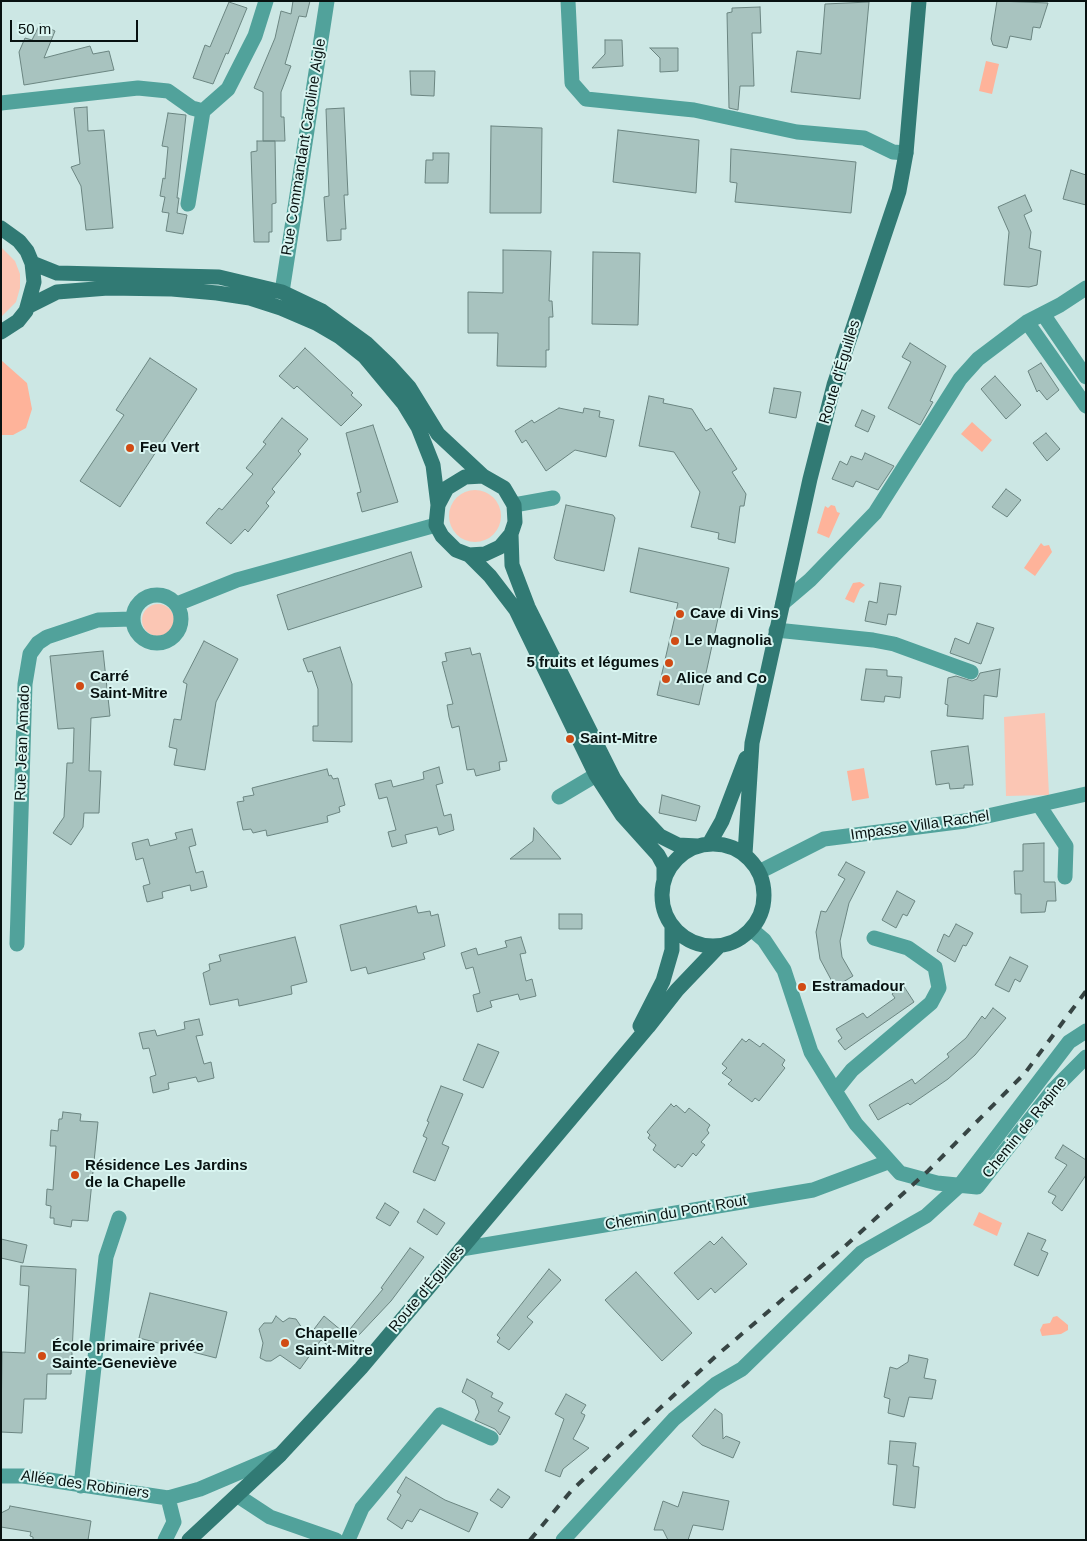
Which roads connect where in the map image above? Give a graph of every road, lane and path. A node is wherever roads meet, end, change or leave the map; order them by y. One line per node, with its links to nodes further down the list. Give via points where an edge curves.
1 (266, 1): 6 (street, via 255,36 228,89)
2 (326, 1): 13 (street, Rue Commandant Caroline Aigle)
3 (568, 1): 7 (street, via 572,83 586,99 694,110 797,132 864,138 893,152)
4 (919, 1): 7 (street, Route d'Éguilles)
5 (1, 103): 6 (street, via 138,88 168,91 192,108)
6 (203, 111): 8 (street)
7 (906, 153): 27 (street, Route d'Éguilles, via 899,191 827,412)
8 (188, 204)
9 (1, 214): 10 (street)
10 (5, 230): 11 (street, via 23,246)
11 (32, 264): 13 (street, via 57,273 218,278); 14 (street, via 34,282)
12 (1086, 288): 15 (street)
13 (282, 292): 20 (street, via 336,320 390,366 408,387 438,434)
14 (29, 306): 17 (street, via 18,321); 22 (street, via 57,292 108,288 172,289 250,298 316,324 364,356 404,404 418,427 433,465)
15 (1043, 314): 16 (street); 18 (street)
16 (1028, 322): 19 (street); 27 (street, via 978,359 960,378 875,513)
17 (1, 332)
18 (1086, 376)
19 (1086, 406)
20 (483, 476): 22 (street, via 465,477 447,488); 23 (street, via 504,488)
21 (553, 498): 23 (street)
22 (438, 505): 24 (street)
23 (514, 505): 25 (street, via 515,522)
24 (436, 525): 26 (street, via 456,550); 28 (street, via 237,580)
25 (511, 534): 26 (street, via 500,547 485,554); 37 (street, via 512,566 528,607 614,779 633,807 660,836 678,845)
26 (469, 554): 33 (street, via 516,610)
27 (783, 603): 30 (street, Route d'Éguilles)
28 (177, 604): 29 (street, via 167,597 153,595 140,602); 29 (street, via 182,622 175,637 168,642 152,644 144,640 134,629)
29 (132, 619): 45 (street, Rue Jean Amado, via 98,620 47,637 30,654 25,684)
30 (776, 630): 31 (street, via 894,644); 32 (street, Route d'Éguilles)
31 (972, 672)
32 (752, 743): 37 (street, Route d'Éguilles, via 722,821); 38 (street, Route d'Éguilles)
33 (596, 775): 35 (street); 41 (street, via 622,815 658,855 664,866)
34 (1086, 794): 36 (street, Impasse Villa Rachel)
35 (559, 797)
36 (1039, 805): 39 (street, Impasse Villa Rachel, via 965,821 824,839); 40 (street, via 1066,846)
37 (704, 845): 38 (street, via 728,846); 41 (street, via 678,858)
38 (745, 854): 39 (street)
39 (759, 872): 43 (street, via 764,902)
40 (1065, 877)
41 (664, 881): 42 (street, via 662,896)
42 (672, 925): 46 (street, via 693,942); 50 (street, Route d'Éguilles, via 672,950 663,982)
43 (751, 929): 46 (street, via 742,937); 52 (street, via 764,940 784,970 811,1052)
44 (874, 938): 52 (street, via 908,948 935,967 939,988 931,1003 852,1070)
45 (17, 944)
46 (720, 946): 50 (street, Route d'Éguilles, via 698,965)
47 (1086, 1022): 49 (street)
48 (1086, 1031): 49 (street)
49 (1068, 1042): 54 (street)
50 (629, 1047): 56 (street, Route d'Éguilles)
51 (1086, 1057): 54 (street, Chemin de Rapine, via 1054,1089 977,1187)
52 (835, 1092): 53 (street, via 856,1124)
53 (888, 1162): 54 (street, via 900,1173 937,1183); 56 (street, Chemin du Pont Rout, via 813,1190)
54 (960, 1185): 67 (street, via 926,1216 861,1253 742,1369 716,1384 674,1419)
55 (119, 1218): 60 (street, via 106,1257)
56 (461, 1249): 58 (street, Route d'Éguilles, via 361,1368)
57 (491, 1438): 66 (street, via 440,1415 362,1508)
58 (280, 1455): 61 (street, Route d'Éguilles); 62 (street, Allée des Robiniers, via 200,1489)
59 (1, 1476): 60 (street, Allée des Robiniers, via 23,1476)
60 (81, 1486): 62 (street, Allée des Robiniers)
61 (238, 1496): 64 (street, Route d'Éguilles); 65 (street, via 270,1517)
62 (168, 1498): 63 (street, Allée des Robiniers, via 174,1522)
63 (165, 1540)
64 (189, 1540)
65 (336, 1540)
66 (348, 1540)
67 (564, 1540)

